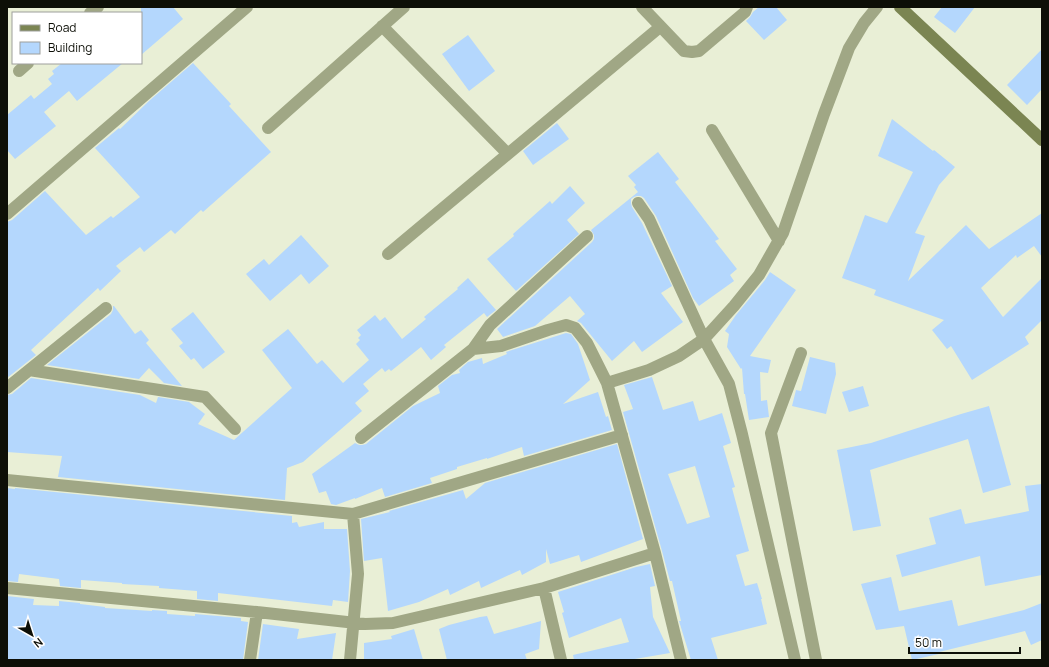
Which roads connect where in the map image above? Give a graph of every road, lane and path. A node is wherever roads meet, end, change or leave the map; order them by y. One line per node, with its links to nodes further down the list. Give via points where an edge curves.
1 (247, 7): 14 (street)
2 (404, 7): 7 (street)
3 (642, 7): 8 (street)
4 (747, 7): 8 (street, via 745,12 699,51 684,51)
5 (877, 7): 16 (street, via 849,48)
6 (900, 7): 11 (street)
7 (382, 26): 9 (street); 12 (street)
8 (660, 27): 12 (street)
9 (268, 128)
10 (712, 130): 16 (street)
11 (1042, 140)
12 (508, 154): 17 (street)
13 (638, 203): 19 (street, via 649,219)
14 (7, 214)
15 (587, 236): 20 (street, via 490,325)
16 (779, 241): 19 (street, via 759,275)
17 (388, 254)
18 (106, 308): 22 (street)
19 (704, 339): 23 (street, via 679,356 648,370); 39 (street, via 729,384)
20 (473, 349): 23 (street, via 501,346 566,325 575,328 587,343); 27 (street)
21 (801, 353): 40 (street, via 771,433)
22 (29, 370): 24 (street); 25 (street, via 205,397)
23 (607, 383): 26 (street)
24 (7, 388)
25 (235, 429)
26 (622, 435): 29 (street); 30 (street)
27 (361, 438)
28 (7, 480): 29 (street)
29 (353, 514): 34 (street, via 358,574)
30 (655, 553): 32 (street); 38 (street)
31 (7, 588): 33 (street)
32 (544, 588): 34 (street, via 393,623); 37 (street)
33 (257, 612): 34 (street); 35 (street)
34 (354, 622): 36 (street)
35 (250, 660)
36 (350, 660)
37 (561, 660)
38 (681, 660)
39 (795, 660)
40 (816, 660)

